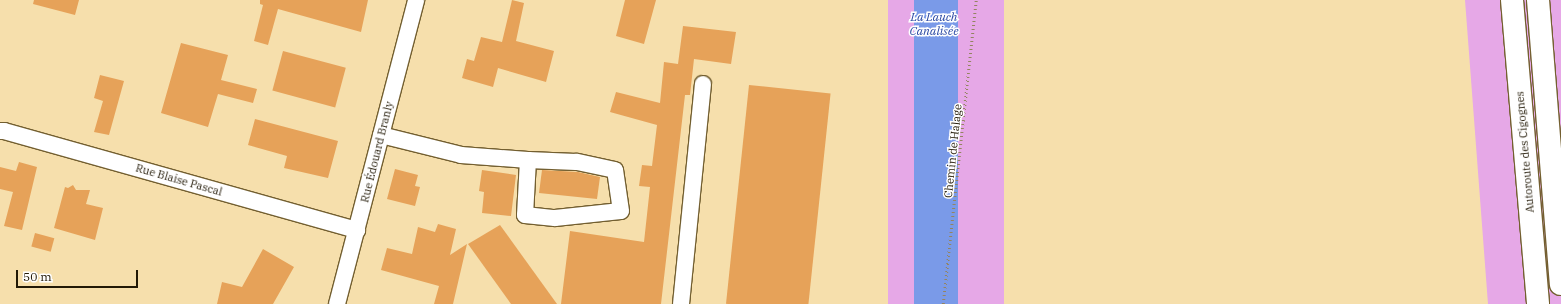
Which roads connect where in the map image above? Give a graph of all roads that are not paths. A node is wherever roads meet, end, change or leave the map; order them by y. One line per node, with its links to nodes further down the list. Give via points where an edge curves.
1 (416, 0): 6 (street, Rue Édouard Branly)
2 (1512, 0): 12 (highway, Autoroute des Cigognes)
3 (1538, 0): 9 (highway)
4 (703, 84): 11 (street)
5 (0, 131): 8 (street, Rue Blaise Pascal)
6 (381, 135): 7 (street, via 461,155); 8 (street, Rue Édouard Branly)
7 (528, 160): 7 (street, via 525,215 555,218 621,211 615,170 576,162)
8 (357, 230): 10 (street, Rue Édouard Branly)
9 (1561, 284)
10 (337, 304)
11 (681, 304)
12 (1538, 304)

